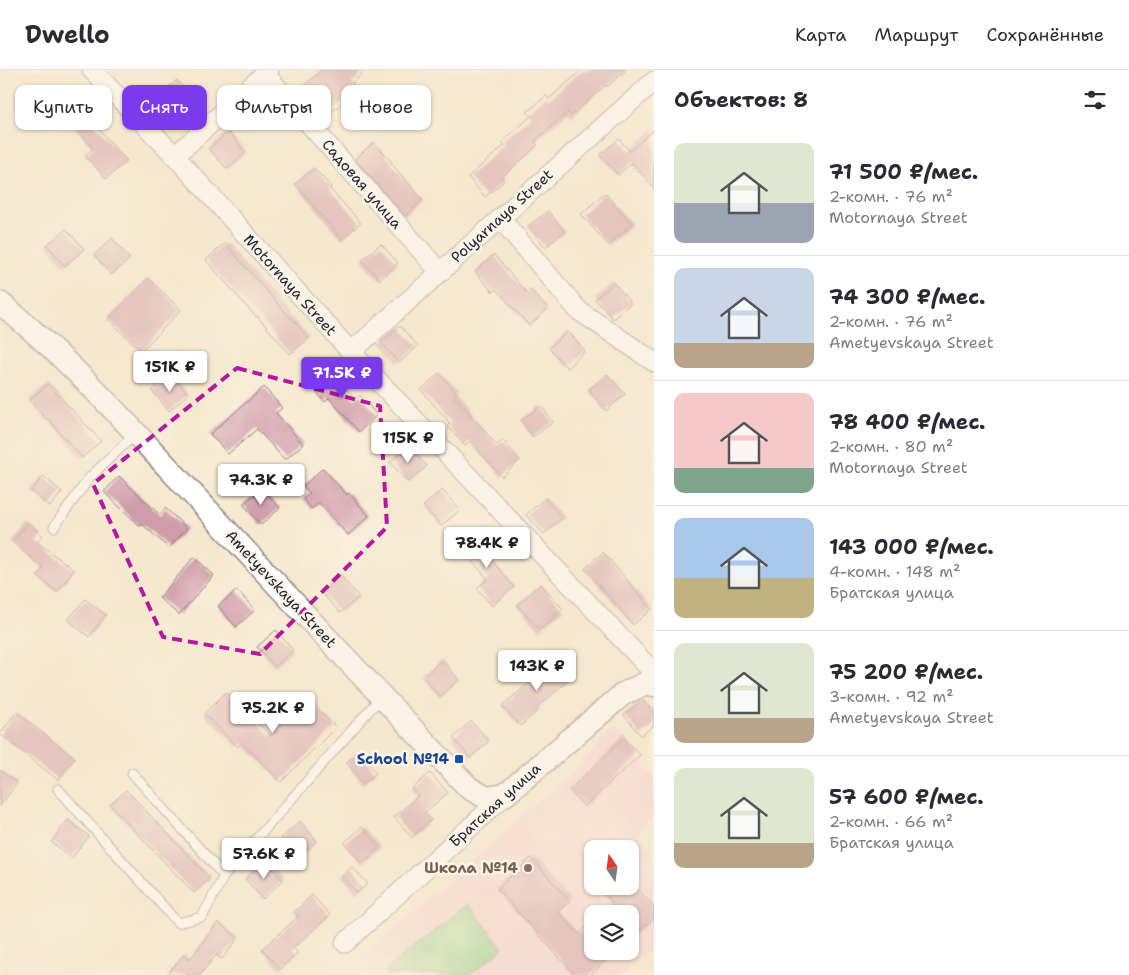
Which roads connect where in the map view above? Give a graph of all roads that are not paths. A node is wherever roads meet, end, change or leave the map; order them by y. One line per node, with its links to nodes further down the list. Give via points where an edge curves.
1 (92, 70): 4 (street, Motornaya Street)
2 (267, 72): 4 (street); 6 (street, Садовая улица)
3 (654, 81): 5 (street, Polyarnaya Street)
4 (175, 156): 8 (street, Motornaya Street)
5 (500, 218): 6 (street, Polyarnaya Street); 9 (street, via 578,310)
6 (440, 272): 8 (street, Polyarnaya Street)
7 (0, 303): 10 (street, Ametyevskaya Street, via 28,326)
8 (351, 352): 12 (street, Motornaya Street)
9 (654, 362)
10 (137, 434): 11 (lane, via 90,478); 14 (street, Ametyevskaya Street)
11 (54, 526)
12 (654, 673)
13 (654, 685): 17 (street, Братская улица, via 646,684 623,694)
14 (381, 697): 17 (street, Ametyevskaya Street, via 469,788 487,798); 18 (lane)
15 (132, 773): 18 (lane)
16 (58, 789): 18 (lane, via 178,923 202,916)
17 (505, 795): 19 (street, Братская улица)
18 (224, 876)
19 (345, 943)

